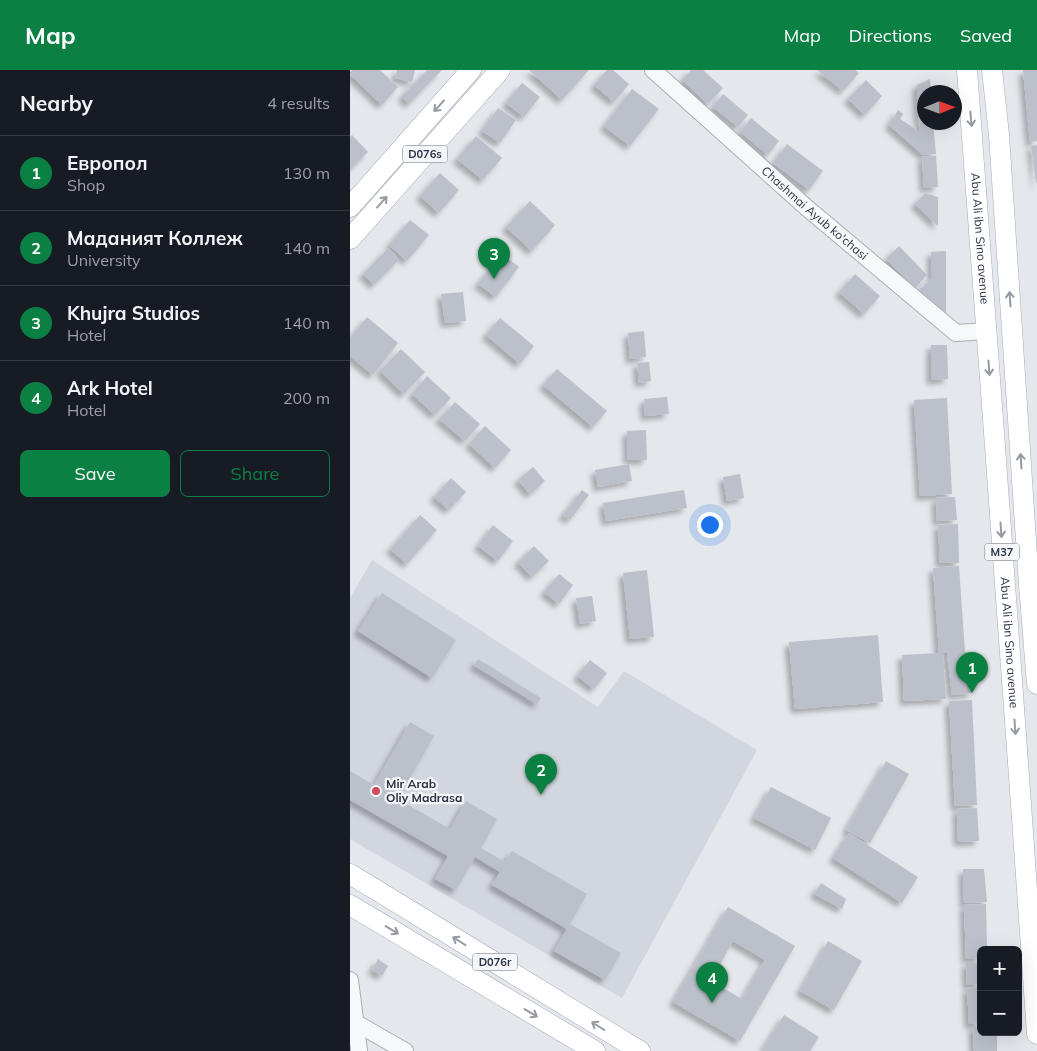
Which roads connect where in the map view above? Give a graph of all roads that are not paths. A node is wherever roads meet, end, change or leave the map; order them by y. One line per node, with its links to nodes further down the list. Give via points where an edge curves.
1 (471, 70): 6 (main road, D076s, one-way to 6)
2 (500, 70): 7 (main road, D076s, one-way to 2)
3 (653, 70): 8 (street, Chashmai Ayub ko'chasi, via 807,208 956,333)
4 (967, 70): 8 (main road, Abu Ali ibn Sino avenue / M37, one-way to 8)
5 (992, 70): 9 (main road, Abu Ali ibn Sino avenue / M37, one-way to 5)
6 (350, 207)
7 (350, 238)
8 (987, 331): 14 (main road, Abu Ali ibn Sino avenue / M37, one-way to 14)
9 (1037, 684)
10 (350, 874): 18 (main road, D076r, one-way to 10)
11 (353, 911): 17 (main road, D076r, one-way to 17)
12 (350, 980): 13 (street)
13 (356, 1023): 15 (street); 16 (street)
14 (1037, 1034)
15 (360, 1051)
16 (405, 1051)
17 (594, 1051)
18 (640, 1051)

